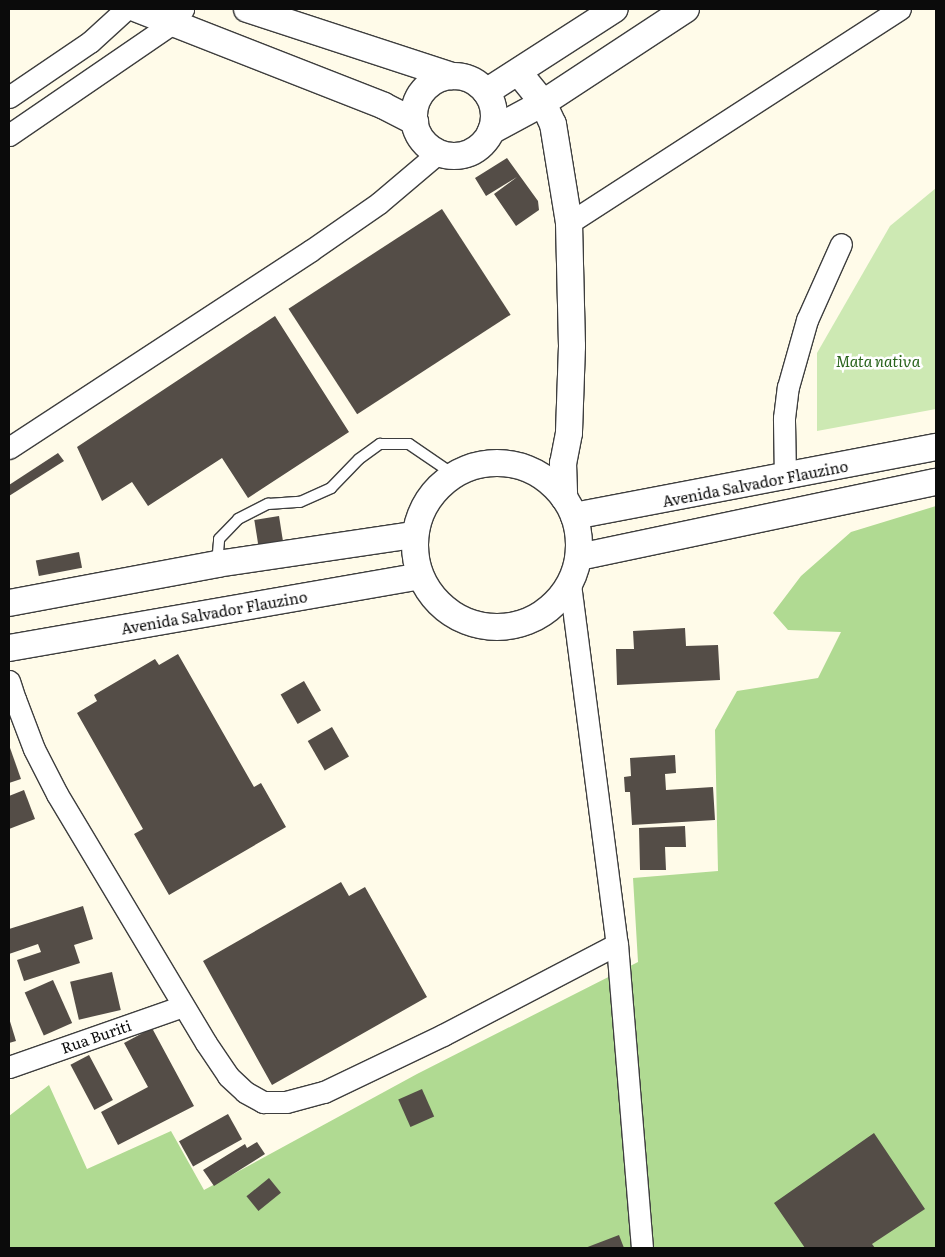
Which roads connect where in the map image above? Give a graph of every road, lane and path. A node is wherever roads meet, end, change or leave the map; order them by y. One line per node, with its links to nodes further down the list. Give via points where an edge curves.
1 (126, 9): 11 (street, via 90,42)
2 (137, 9): 7 (street)
3 (247, 9): 9 (street)
4 (615, 9): 8 (street)
5 (686, 9): 12 (street)
6 (900, 9): 17 (street)
7 (178, 16): 13 (street); 15 (street)
8 (518, 73): 10 (street); 12 (street)
9 (452, 76): 10 (street, via 466,78); 13 (street, via 433,83 419,97)
10 (486, 92): 14 (street, via 494,113)
11 (9, 97)
12 (543, 103): 14 (street); 17 (street, via 553,124)
13 (415, 122): 16 (street, via 423,140)
14 (491, 131): 16 (street, via 479,148 469,153 448,156)
15 (9, 135)
16 (438, 153): 20 (street, via 379,203 310,251)
17 (569, 223): 24 (street, via 572,346 569,433 563,463)
18 (841, 244): 22 (street, via 807,320 788,387 784,418)
19 (936, 447): 22 (street, Avenida Salvador Flauzino)
20 (9, 448)
21 (453, 474): 24 (street, via 476,464 501,462 526,468 547,480); 25 (street, via 435,490 421,511); 27 (lane, via 409,444 380,444 359,459 331,488 300,502 268,504 238,519 219,538)
22 (785, 478): 24 (street, Avenida Salvador Flauzino)
23 (936, 482): 26 (street)
24 (569, 507): 26 (street)
25 (414, 535): 27 (street); 28 (street)
26 (578, 557): 29 (street)
27 (217, 564): 30 (street)
28 (420, 576): 29 (street, via 432,596 449,613 470,624 492,628 516,626 538,618 556,603); 31 (street, Avenida Salvador Flauzino)
29 (570, 584): 33 (street)
30 (9, 604)
31 (9, 648)
32 (11, 693): 34 (street, via 57,794)
33 (617, 944): 34 (street, via 376,1068 324,1092 286,1102 263,1102 245,1092 228,1076); 36 (street)
34 (183, 1006): 35 (street, Rua Buriti)
35 (9, 1067)
36 (642, 1248)

